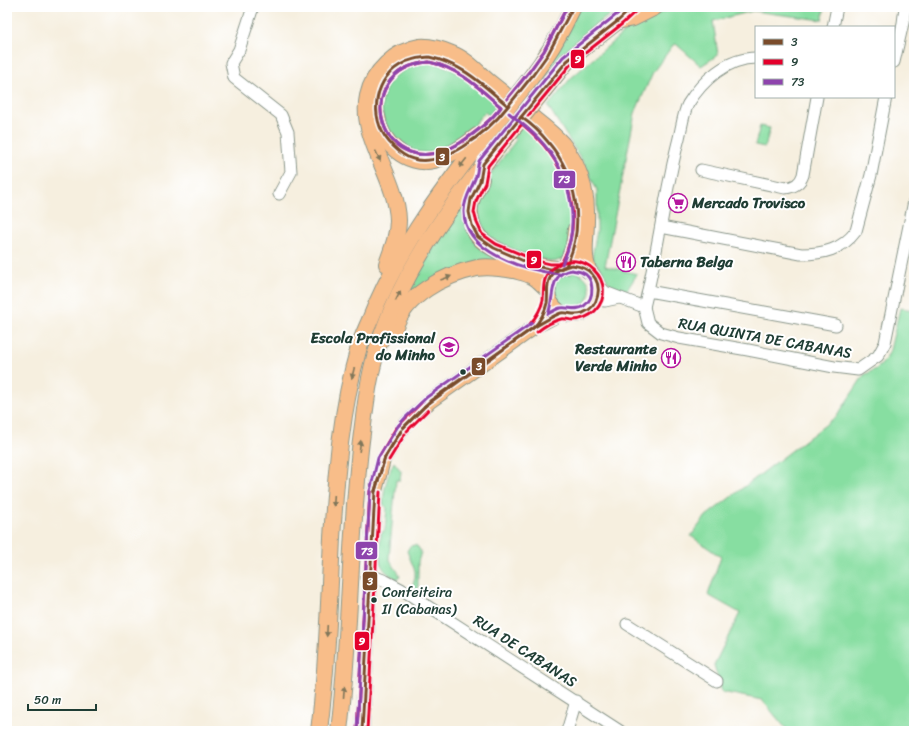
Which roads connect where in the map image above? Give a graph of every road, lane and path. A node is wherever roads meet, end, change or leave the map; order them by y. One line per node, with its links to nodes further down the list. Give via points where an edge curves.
1 (253, 7): 18 (street, via 239,50 230,63 234,78 281,115 288,132 291,172)
2 (573, 7): 15 (highway, bridge, via 545,59)
3 (633, 7): 8 (highway)
4 (656, 7): 8 (highway, via 632,18)
5 (837, 7): 10 (street)
6 (905, 7): 9 (street)
7 (914, 16): 9 (street)
8 (619, 20): 16 (highway, bridge, via 567,61)
9 (903, 23): 12 (street)
10 (833, 26)
11 (755, 58): 20 (street, via 732,63 715,72 687,106)
12 (895, 58)
13 (817, 98): 17 (street, via 803,175 794,186 785,188)
14 (886, 98): 20 (street, via 871,175 856,231 840,247 828,252 801,254)
15 (496, 122): 21 (highway, via 452,154 433,161 419,160 406,157 394,149 383,135 378,125 377,96 387,76 398,66 421,56 435,58 466,71 542,135 554,149 573,185 577,226 574,247); 25 (highway, one-way to 25, via 432,204 402,251)
16 (483, 164): 21 (highway, via 469,212 478,237 494,248 535,266 550,269); 32 (highway, one-way to 16, via 371,373 395,303 428,241)
17 (701, 170)
18 (279, 194)
19 (914, 201): 28 (street, RUA QUINTA DE CABANAS, via 885,343 878,356 858,370 660,333 648,323)
20 (661, 227): 23 (street)
21 (562, 267): 22 (main road, via 581,266); 24 (main road, via 549,281)
22 (593, 277): 25 (highway, one-way to 25, via 585,262 586,202 582,182 562,144 472,67 453,54 421,47 404,52 380,70 372,82 366,106 374,146 395,200 398,220 397,234 380,280); 26 (street, via 605,292); 27 (main road, via 598,292)
23 (648, 290): 28 (street); 31 (street)
24 (548, 293): 29 (main road, via 551,303); 30 (main road, via 545,309); 32 (highway, one-way to 24, via 395,324 420,293 438,281 478,268 504,268 533,276)
25 (379, 296): 37 (highway, one-way to 37, via 359,346 347,396 336,475 324,690)
26 (619, 298): 27 (street); 28 (street)
27 (596, 300): 29 (main road, via 592,307 578,315)
28 (644, 307)
29 (561, 312): 30 (main road)
30 (536, 326): 33 (main road, via 430,402 402,429 383,460 375,491)
31 (836, 326)
32 (365, 414): 38 (highway, one-way to 32, via 344,695 356,477)
33 (370, 575): 36 (street, RUA DE CABANAS, via 401,589); 39 (main road)
34 (627, 624): 35 (street)
35 (717, 681)
36 (576, 701): 40 (street); 41 (street, RUA DE CABANAS)
37 (319, 731)
38 (339, 731)
39 (362, 731)
40 (567, 731)
41 (620, 731)

